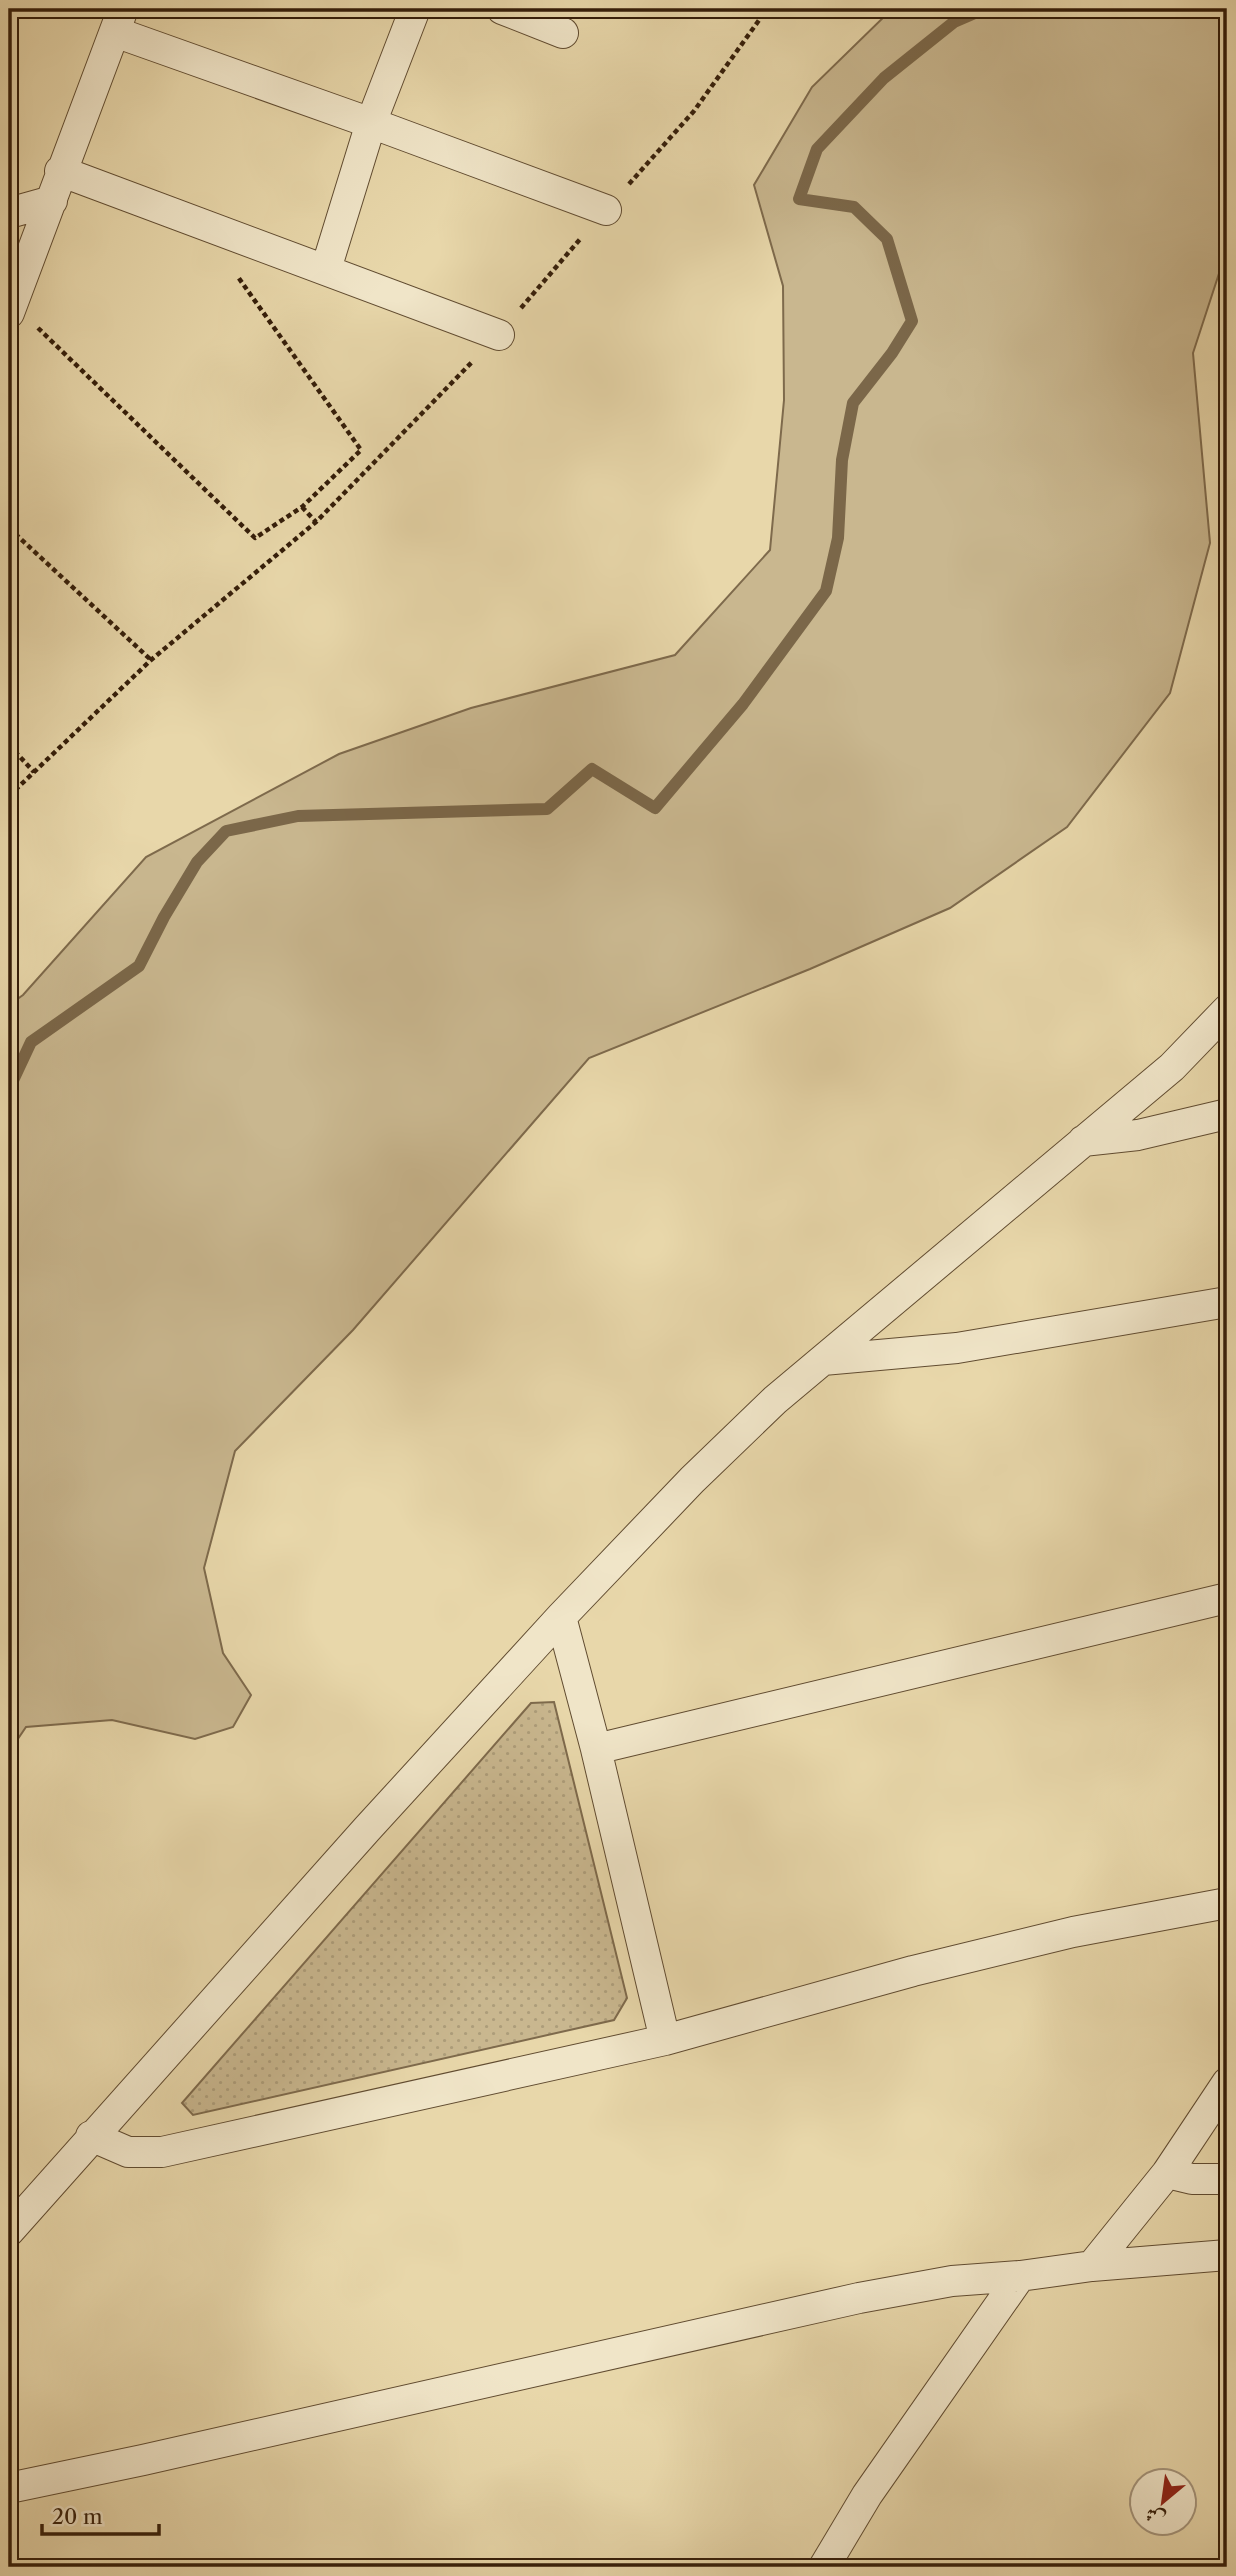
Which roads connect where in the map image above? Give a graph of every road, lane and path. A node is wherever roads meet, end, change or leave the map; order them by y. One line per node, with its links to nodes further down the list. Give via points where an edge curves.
1 (415, 9): 6 (street)
2 (502, 9): 5 (street)
3 (767, 9): 9 (path, via 694,111)
4 (119, 20): 6 (street); 7 (street)
5 (563, 33)
6 (371, 123): 9 (street); 11 (street)
7 (61, 171): 8 (street); 11 (street)
8 (52, 201): 10 (street); 13 (street)
9 (606, 210): 14 (path)
10 (9, 213)
11 (326, 268): 14 (street)
12 (237, 276): 15 (path, via 361,450)
13 (11, 309): 15 (path, via 255,538)
14 (499, 335): 16 (path)
15 (302, 507): 16 (path)
16 (316, 522): 18 (path)
17 (9, 528): 18 (path)
18 (151, 660): 20 (path)
19 (9, 745): 20 (path)
20 (34, 772): 21 (path)
21 (9, 796)
22 (1227, 1010): 24 (street, via 1172,1067)
23 (1227, 1114): 24 (street, via 1138,1135)
24 (1083, 1141): 26 (street)
25 (1227, 1302): 26 (street, via 957,1348)
26 (823, 1360): 28 (street, via 692,1480)
27 (1227, 1598): 29 (street)
28 (561, 1617): 29 (street); 33 (street)
29 (596, 1749): 31 (street)
30 (1227, 1903): 31 (street, via 1073,1932)
31 (665, 2040): 33 (street, via 162,2152 128,2151)
32 (1227, 2082): 34 (street)
33 (91, 2136): 36 (street)
34 (1167, 2173): 35 (street); 38 (street)
35 (1227, 2179)
36 (9, 2231)
37 (1227, 2255): 38 (street)
38 (1092, 2266): 39 (street)
39 (1020, 2276): 40 (street, via 952,2281 859,2298); 41 (street, via 867,2496)
40 (9, 2488)
41 (824, 2567)

